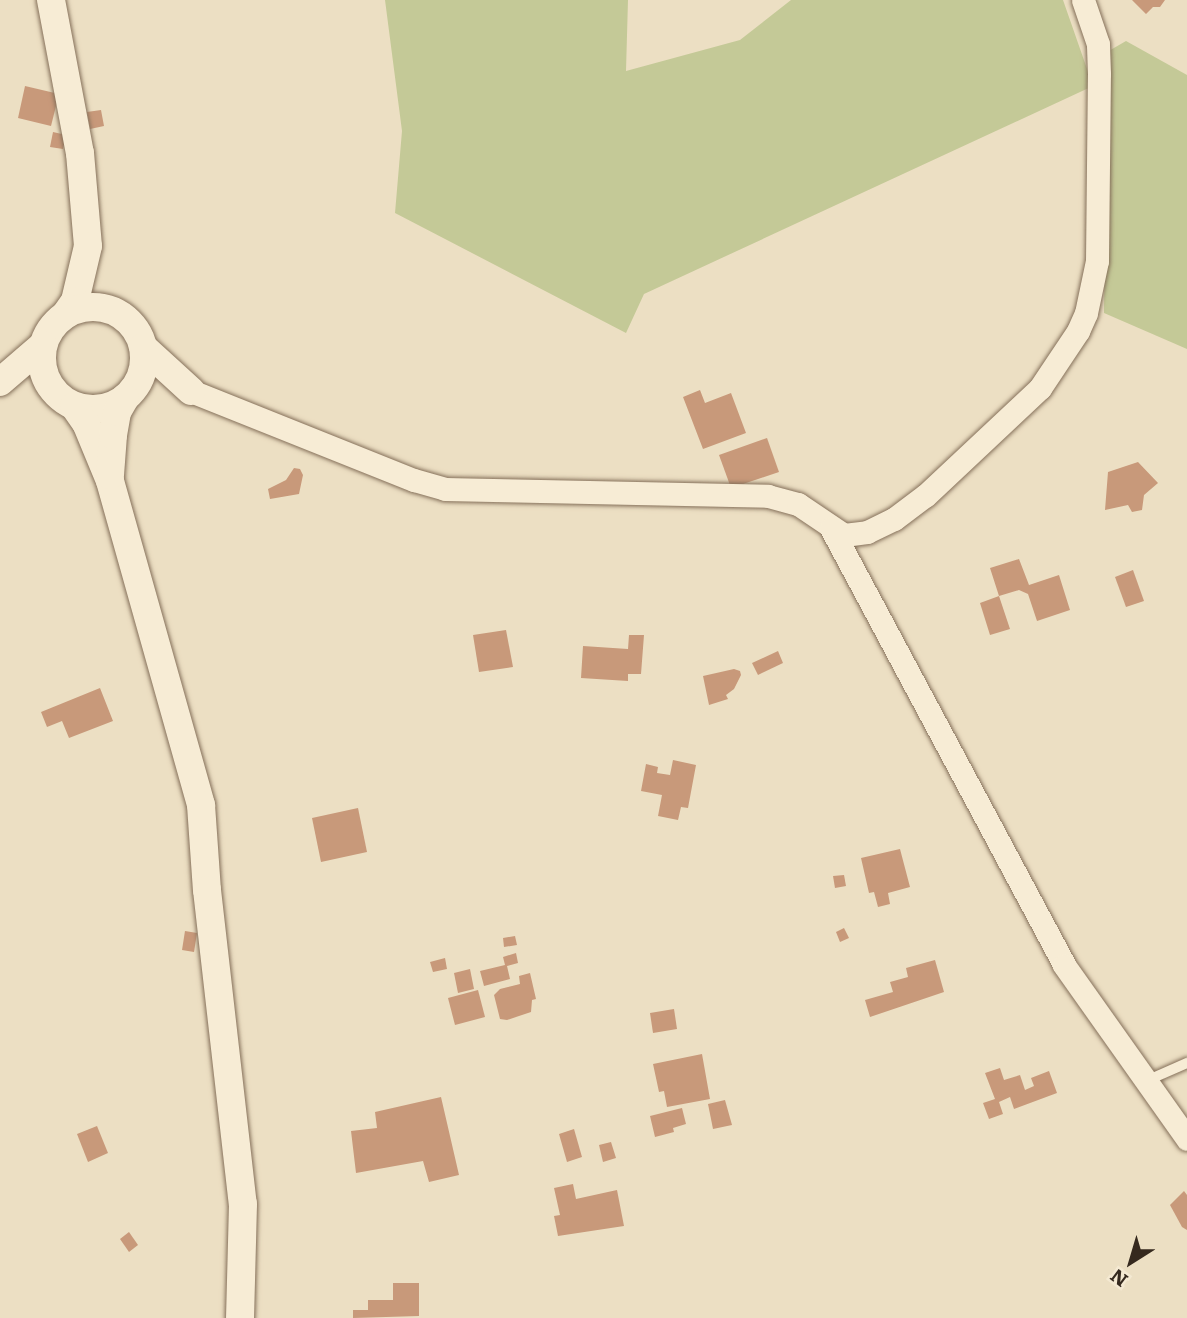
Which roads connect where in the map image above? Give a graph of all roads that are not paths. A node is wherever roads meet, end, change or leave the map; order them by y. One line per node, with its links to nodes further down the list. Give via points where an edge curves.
1 (51, 0): 3 (street, via 80,153)
2 (1083, 0): 14 (street, via 1098,44 1097,261 1078,331 1040,388 925,496 867,532 844,535)
3 (88, 246): 4 (street, via 75,301); 5 (street)
4 (66, 314): 5 (street, via 90,307); 6 (street)
5 (118, 314): 7 (street, via 129,322)
6 (43, 345): 8 (street); 12 (street, via 43,370)
7 (143, 347): 10 (street); 11 (street, via 141,376)
8 (0, 382)
9 (0, 389): 12 (street, via 25,387)
10 (191, 391): 11 (street, via 167,387); 14 (street, via 445,489 768,496 798,504)
11 (130, 393): 12 (street, via 99,409); 13 (street, via 117,412)
12 (64, 399): 13 (street, via 86,424)
13 (110, 481): 18 (street, via 201,805 243,1204)
14 (831, 528): 16 (street, via 1059,956)
15 (1187, 1063): 16 (lane)
16 (1146, 1081): 17 (street)
17 (1187, 1139)
18 (240, 1318)

